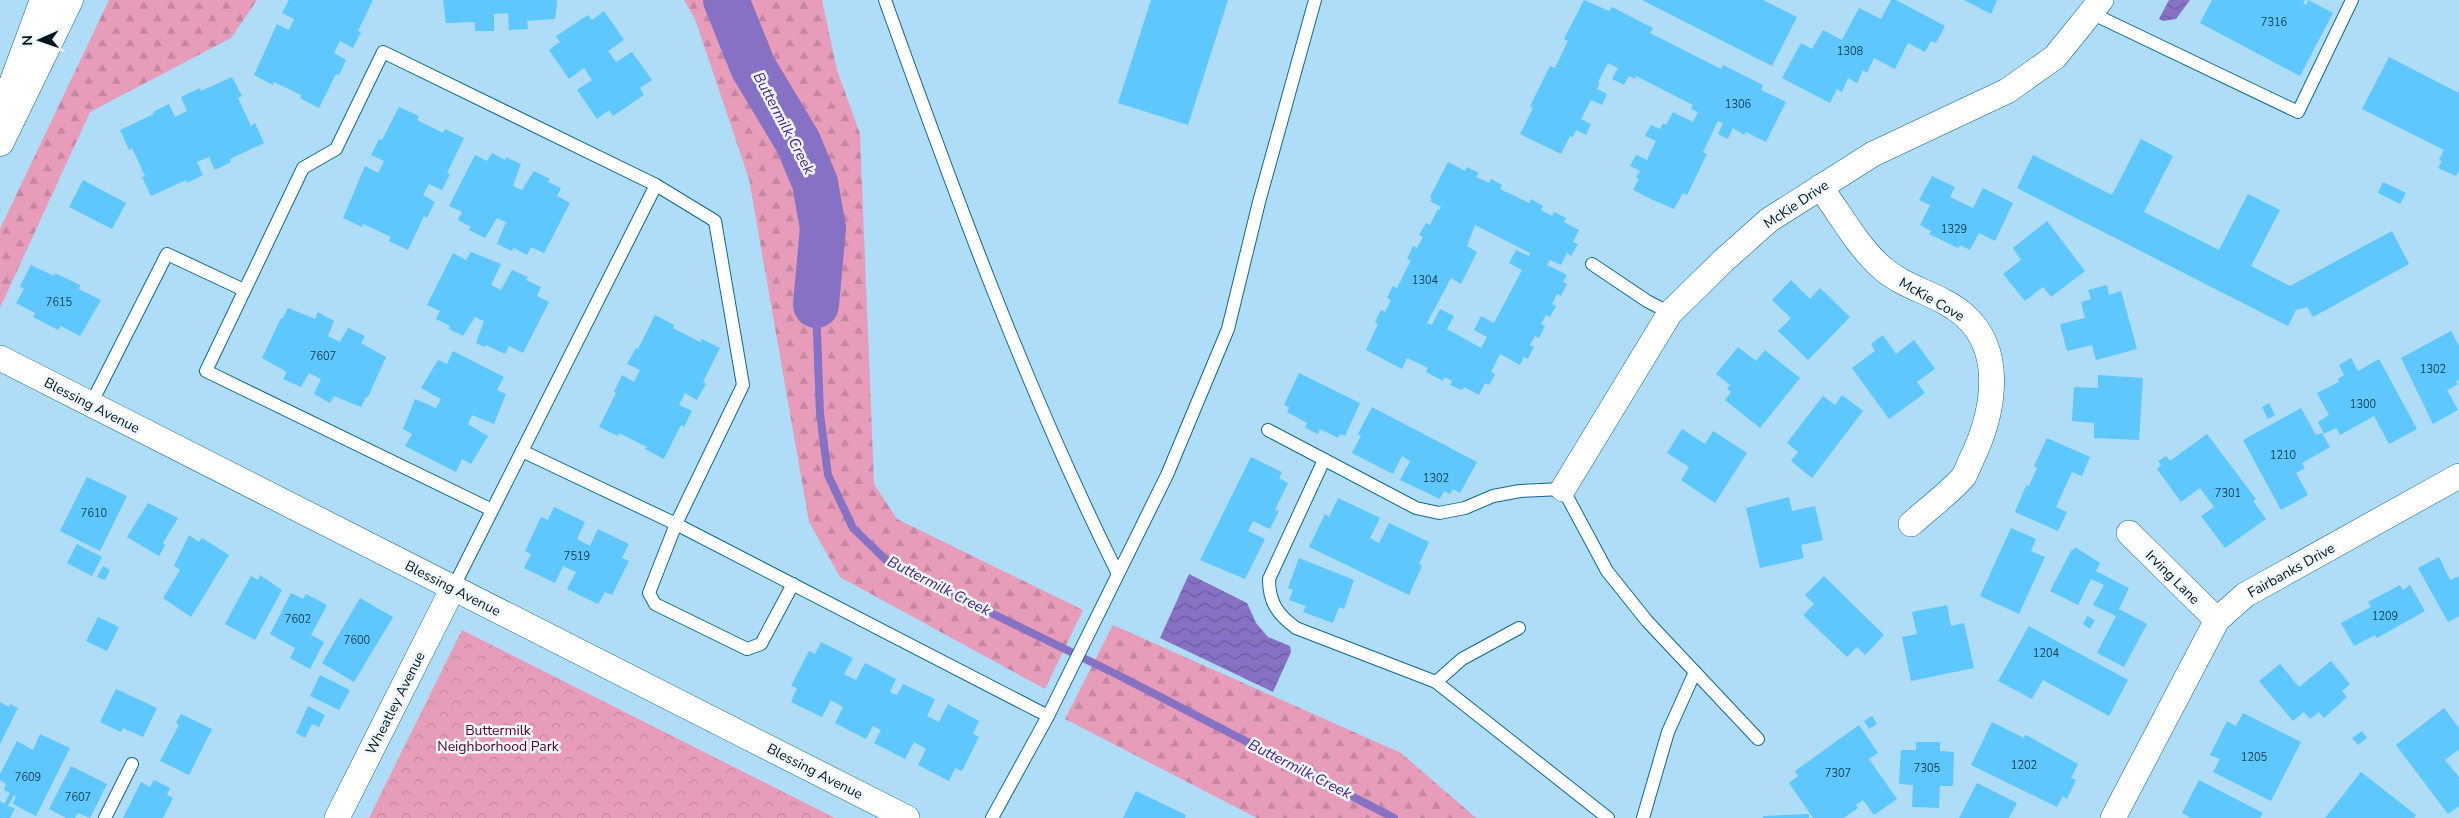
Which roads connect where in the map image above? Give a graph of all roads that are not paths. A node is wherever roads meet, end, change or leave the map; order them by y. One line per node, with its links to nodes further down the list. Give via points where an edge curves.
1 (44, 0): 7 (main road)
2 (69, 0): 8 (main road)
3 (885, 0): 25 (lane, via 944,166 1023,367 1077,491)
4 (1315, 0): 25 (lane, via 1259,202 1228,330 1167,475)
5 (2352, 0): 6 (lane, via 2298,112)
6 (2096, 6): 10 (street, McKie Drive, via 2055,57 2007,91 1874,154)
7 (0, 120)
8 (0, 142)
9 (656, 185): 12 (lane, via 383,52 336,150 303,168); 17 (lane); 22 (lane, via 714,222 743,385)
10 (1820, 187): 13 (street, McKie Drive, via 1769,220); 23 (street, McKie Cove, via 1871,257 1897,279 1964,314 1987,348 1992,383 1983,433 1964,476)
11 (1592, 264): 13 (lane, via 1647,301)
12 (244, 290): 15 (lane, via 167,254); 21 (lane, via 206,371)
13 (1670, 312): 20 (street, McKie Drive)
14 (0, 358): 15 (street, Blessing Avenue)
15 (91, 404): 27 (street, Blessing Avenue)
16 (1268, 430): 18 (lane)
17 (522, 451): 21 (lane); 22 (lane)
18 (1324, 460): 20 (lane, via 1416,508 1439,514 1465,508 1493,496); 31 (lane, via 1269,578 1273,606 1296,628)
19 (2459, 476): 28 (street, Fairbanks Drive, via 2245,595)
20 (1563, 489): 30 (lane, via 1607,571 1647,621)
21 (492, 510): 27 (lane)
22 (676, 524): 26 (lane); 26 (lane, via 649,593 655,604 747,649 761,644)
23 (1910, 524)
24 (2129, 533): 28 (street, Irving Lane)
25 (1118, 574): 32 (lane)
26 (793, 584): 32 (lane)
27 (453, 588): 36 (street, Wheatley Avenue); 37 (street, Blessing Avenue)
28 (2217, 620): 41 (street, Fairbanks Drive)
29 (1518, 628): 31 (lane, via 1462,659)
30 (1696, 672): 33 (lane); 40 (lane, via 1668,732)
31 (1436, 682): 39 (lane)
32 (1048, 716): 38 (lane)
33 (1758, 739)
34 (132, 764): 35 (lane)
35 (106, 818)
36 (337, 818)
37 (907, 818)
38 (992, 818)
39 (1608, 818)
40 (1643, 818)
41 (2113, 818)

